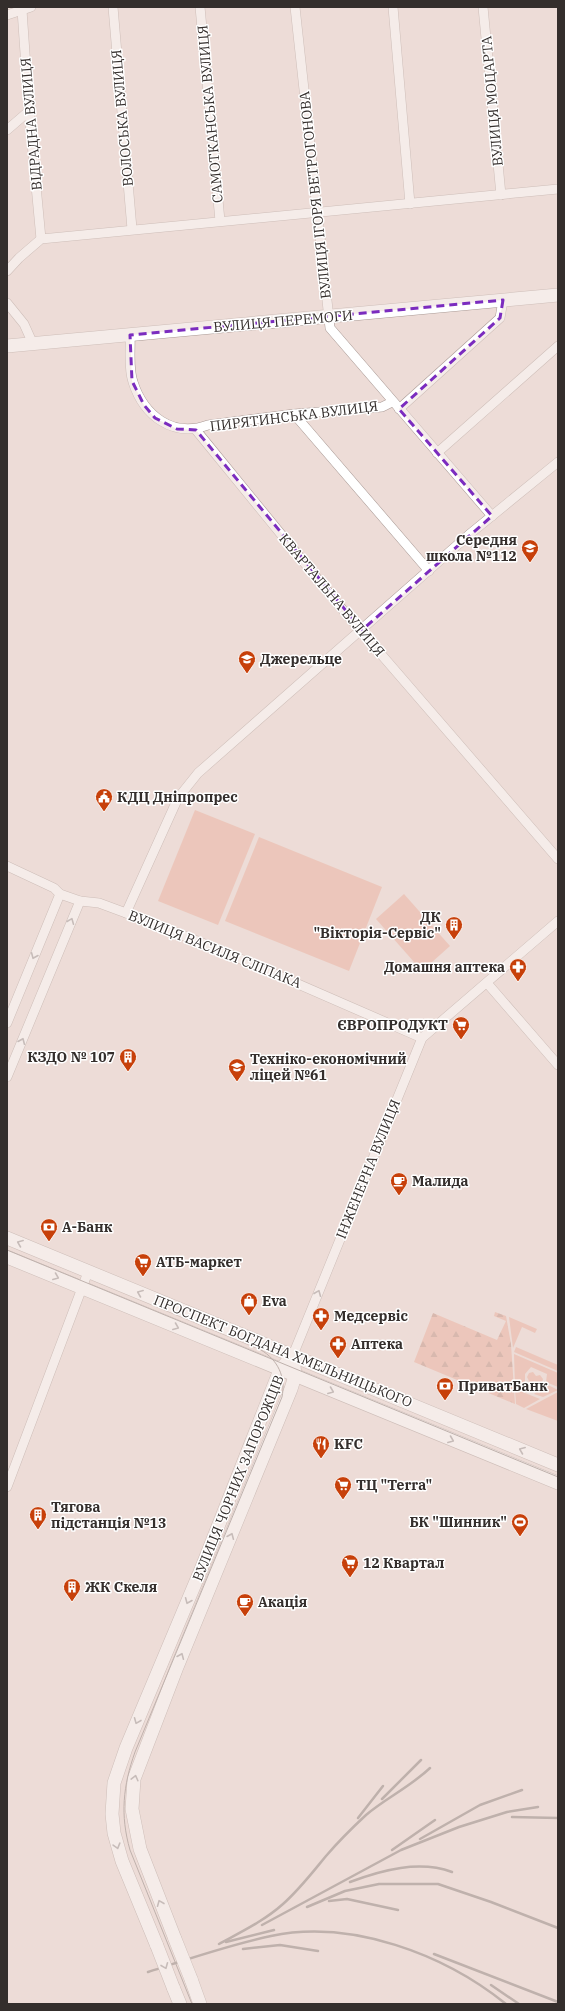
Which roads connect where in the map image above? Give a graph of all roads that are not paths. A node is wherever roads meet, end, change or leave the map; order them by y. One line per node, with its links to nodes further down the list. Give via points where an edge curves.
1 (113, 7): 15 (street, ВОЛОСЬКА ВУЛИЦЯ)
2 (200, 7): 14 (street, САМОТКАНСЬКА ВУЛИЦЯ)
3 (295, 7): 13 (street, ВУЛИЦЯ ІГОРЯ ВЕТРОГОНОВА)
4 (393, 7): 12 (street)
5 (483, 7): 11 (street, ВУЛИЦЯ МОЦАРТА)
6 (27, 8): 7 (street); 8 (street, ВІДРАДНА ВУЛИЦЯ)
7 (7, 15)
8 (29, 111): 9 (street); 16 (street, ВІДРАДНА ВУЛИЦЯ)
9 (7, 130)
10 (558, 189): 11 (street)
11 (501, 195): 12 (street)
12 (410, 204): 13 (street)
13 (318, 213): 14 (street); 21 (street, ВУЛИЦЯ ІГОРЯ ВЕТРОГОНОВА)
14 (220, 221): 15 (street)
15 (132, 229): 16 (street)
16 (41, 239): 17 (street, via 18,258)
17 (7, 272)
18 (558, 295): 19 (main road, ВУЛИЦЯ ПЕРЕМОГИ)
19 (503, 300): 21 (main road, ВУЛИЦЯ ПЕРЕМОГИ); 26 (street, via 500,318)
20 (7, 303): 23 (street, via 24,324)
21 (328, 317): 22 (main road, ВУЛИЦЯ ПЕРЕМОГИ); 26 (street, ВУЛИЦЯ ІГОРЯ ВЕТРОГОНОВА, via 330,328)
22 (130, 335): 23 (main road, ВУЛИЦЯ ПЕРЕМОГИ); 28 (street, via 132,381 144,405 155,418 177,428)
23 (33, 344): 24 (main road, ВУЛИЦЯ ПЕРЕМОГИ)
24 (7, 346)
25 (558, 346): 29 (street)
26 (395, 406): 27 (street, ПИРЯТИНСЬКА ВУЛИЦЯ); 29 (street, ВУЛИЦЯ ІГОРЯ ВЕТРОГОНОВА)
27 (294, 414): 28 (street, ПИРЯТИНСЬКА ВУЛИЦЯ, via 208,425); 32 (street)
28 (196, 430): 33 (street, КВАРТАЛЬНА ВУЛИЦЯ)
29 (437, 453): 31 (street, ВУЛИЦЯ ІГОРЯ ВЕТРОГОНОВА)
30 (558, 462): 31 (street)
31 (492, 516): 32 (street)
32 (429, 571): 33 (street)
33 (362, 630): 34 (street, КВАРТАЛЬНА ВУЛИЦЯ); 38 (street, via 212,761 186,787)
34 (558, 859)
35 (7, 866): 36 (street, ВУЛИЦЯ ВАСИЛЯ СЛІПАКА, via 54,888)
36 (60, 894): 37 (street, ВУЛИЦЯ ВАСИЛЯ СЛІПАКА); 41 (street, one-way to 41)
37 (80, 900): 38 (street, ВУЛИЦЯ ВАСИЛЯ СЛІПАКА, via 99,903); 44 (street, one-way to 37)
38 (126, 913): 42 (street, ВУЛИЦЯ ВАСИЛЯ СЛІПАКА, via 220,950)
39 (558, 921): 40 (street, ІНЖЕНЕРНА ВУЛИЦЯ)
40 (486, 983): 42 (street, ІНЖЕНЕРНА ВУЛИЦЯ); 43 (street)
41 (7, 1023)
42 (422, 1038): 49 (street, ІНЖЕНЕРНА ВУЛИЦЯ, one-way to 42)
43 (558, 1065)
44 (7, 1077)
45 (7, 1238): 47 (main road, ПРОСПЕКТ БОГДАНА ХМЕЛЬНИЦЬКОГО, one-way to 45)
46 (7, 1257): 48 (main road, ПРОСПЕКТ БОГДАНА ХМЕЛЬНИЦЬКОГО, one-way to 48)
47 (88, 1272): 48 (street); 49 (main road, ПРОСПЕКТ БОГДАНА ХМЕЛЬНИЦЬКОГО, one-way to 47)
48 (82, 1288): 50 (main road, ПРОСПЕКТ БОГДАНА ХМЕЛЬНИЦЬКОГО, one-way to 50); 58 (street)
49 (292, 1355): 50 (main road, ВУЛИЦЯ ЧОРНИХ ЗАПОРОЖЦІВ); 51 (main road, ВУЛИЦЯ ЧОРНИХ ЗАПОРОЖЦІВ); 52 (main road, ПРОСПЕКТ БОГДАНА ХМЕЛЬНИЦЬКОГО)
50 (280, 1370): 51 (main road, ПРОСПЕКТ БОГДАНА ХМЕЛЬНИЦЬКОГО); 55 (main road, ВУЛИЦЯ ЧОРНИХ ЗАПОРОЖЦІВ)
51 (295, 1376): 53 (main road, ПРОСПЕКТ БОГДАНА ХМЕЛЬНИЦЬКОГО, one-way to 53); 56 (main road, ВУЛИЦЯ ЧОРНИХ ЗАПОРОЖЦІВ)
52 (428, 1411): 53 (main road); 54 (main road, ПРОСПЕКТ БОГДАНА ХМЕЛЬНИЦЬКОГО, one-way to 52)
53 (422, 1428): 57 (main road, ПРОСПЕКТ БОГДАНА ХМЕЛЬНИЦЬКОГО, one-way to 57)
54 (558, 1465)
55 (240, 1473): 56 (main road); 59 (main road, ВУЛИЦЯ ЧОРНИХ ЗАПОРОЖЦІВ, one-way to 59, bridge, via 126,1748 114,1783 112,1814 122,1861)
56 (255, 1479): 60 (main road, ВУЛИЦЯ ЧОРНИХ ЗАПОРОЖЦІВ, one-way to 56, bridge, via 140,1849 133,1818 133,1788 138,1767 170,1685)
57 (558, 1483)
58 (7, 1487)
59 (180, 2004)
60 (200, 2004)

